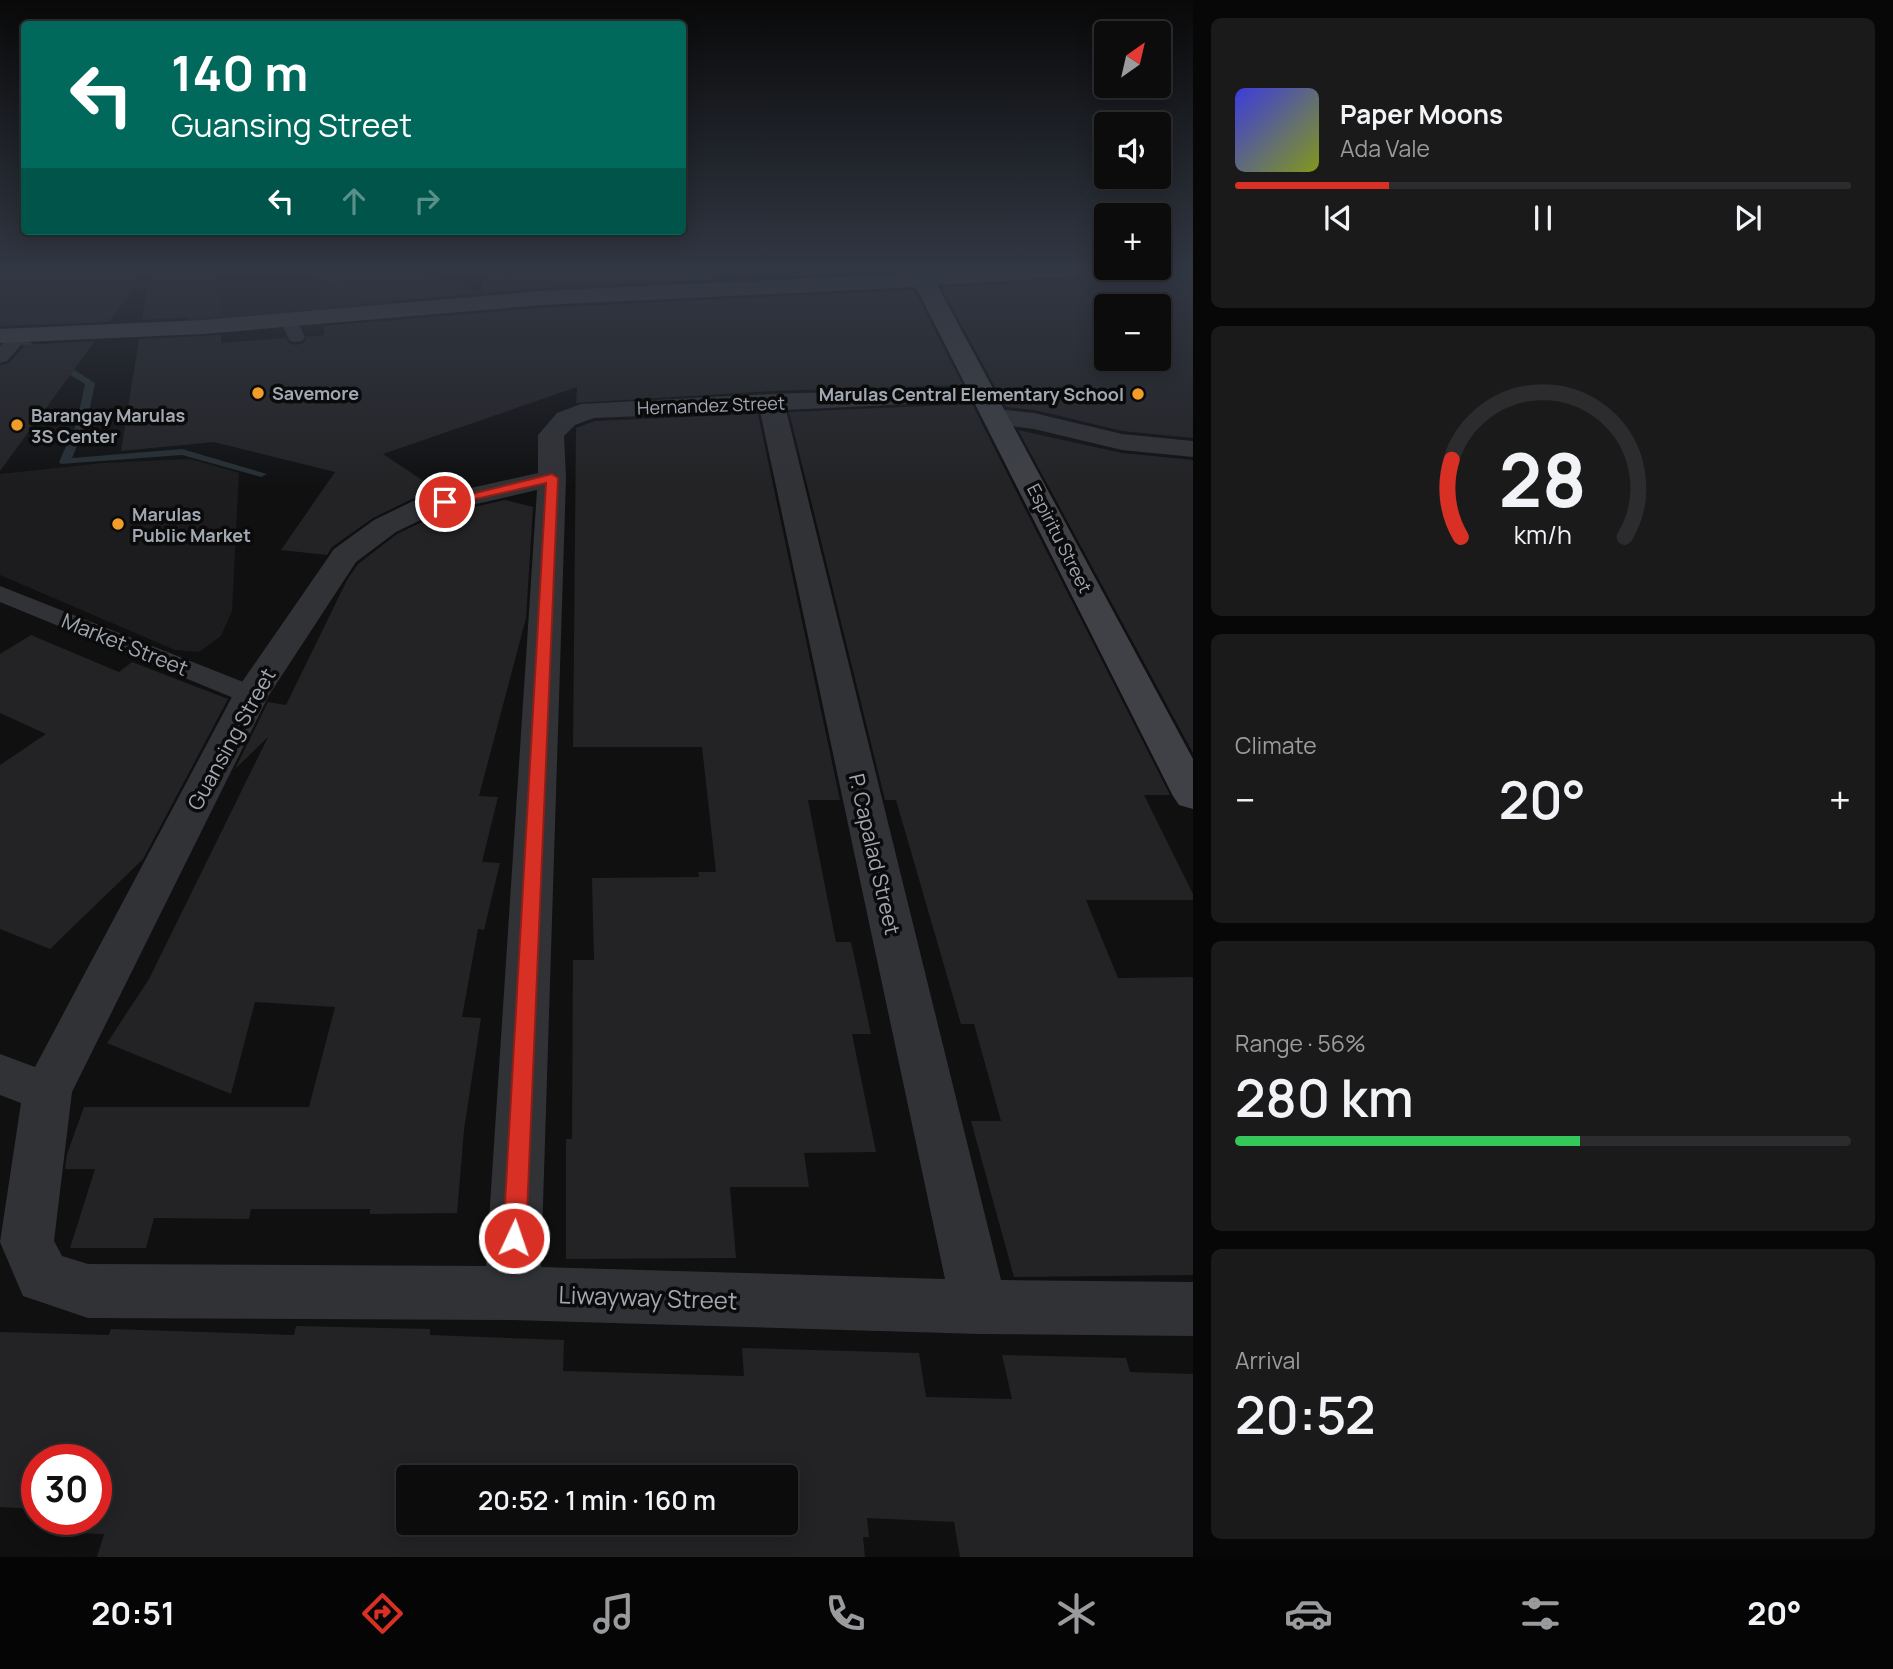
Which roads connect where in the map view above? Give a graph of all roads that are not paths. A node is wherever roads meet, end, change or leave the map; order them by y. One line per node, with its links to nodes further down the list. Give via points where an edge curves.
1 (958, 344): 3 (street, Espiritu Street)
2 (771, 402): 3 (street, Hernandez Street); 5 (street, Hernandez Street, via 590,410 566,419 551,435); 11 (street, P. Capalad Street)
3 (991, 406): 4 (street, Hernandez Street, via 1122,442); 8 (street, Espiritu Street)
4 (1193, 449)
5 (552, 478): 7 (street, Guansing Street, via 424,507 385,526 345,556); 10 (street)
6 (0, 593): 7 (lane, Market Street)
7 (251, 695): 9 (street, Guansing Street)
8 (1193, 796)
9 (23, 1083): 10 (street, Liwayway Street, via 27,1242 43,1277 88,1291)
10 (512, 1293): 11 (street, Liwayway Street)
11 (979, 1307): 12 (street, Liwayway Street)
12 (1193, 1309)

